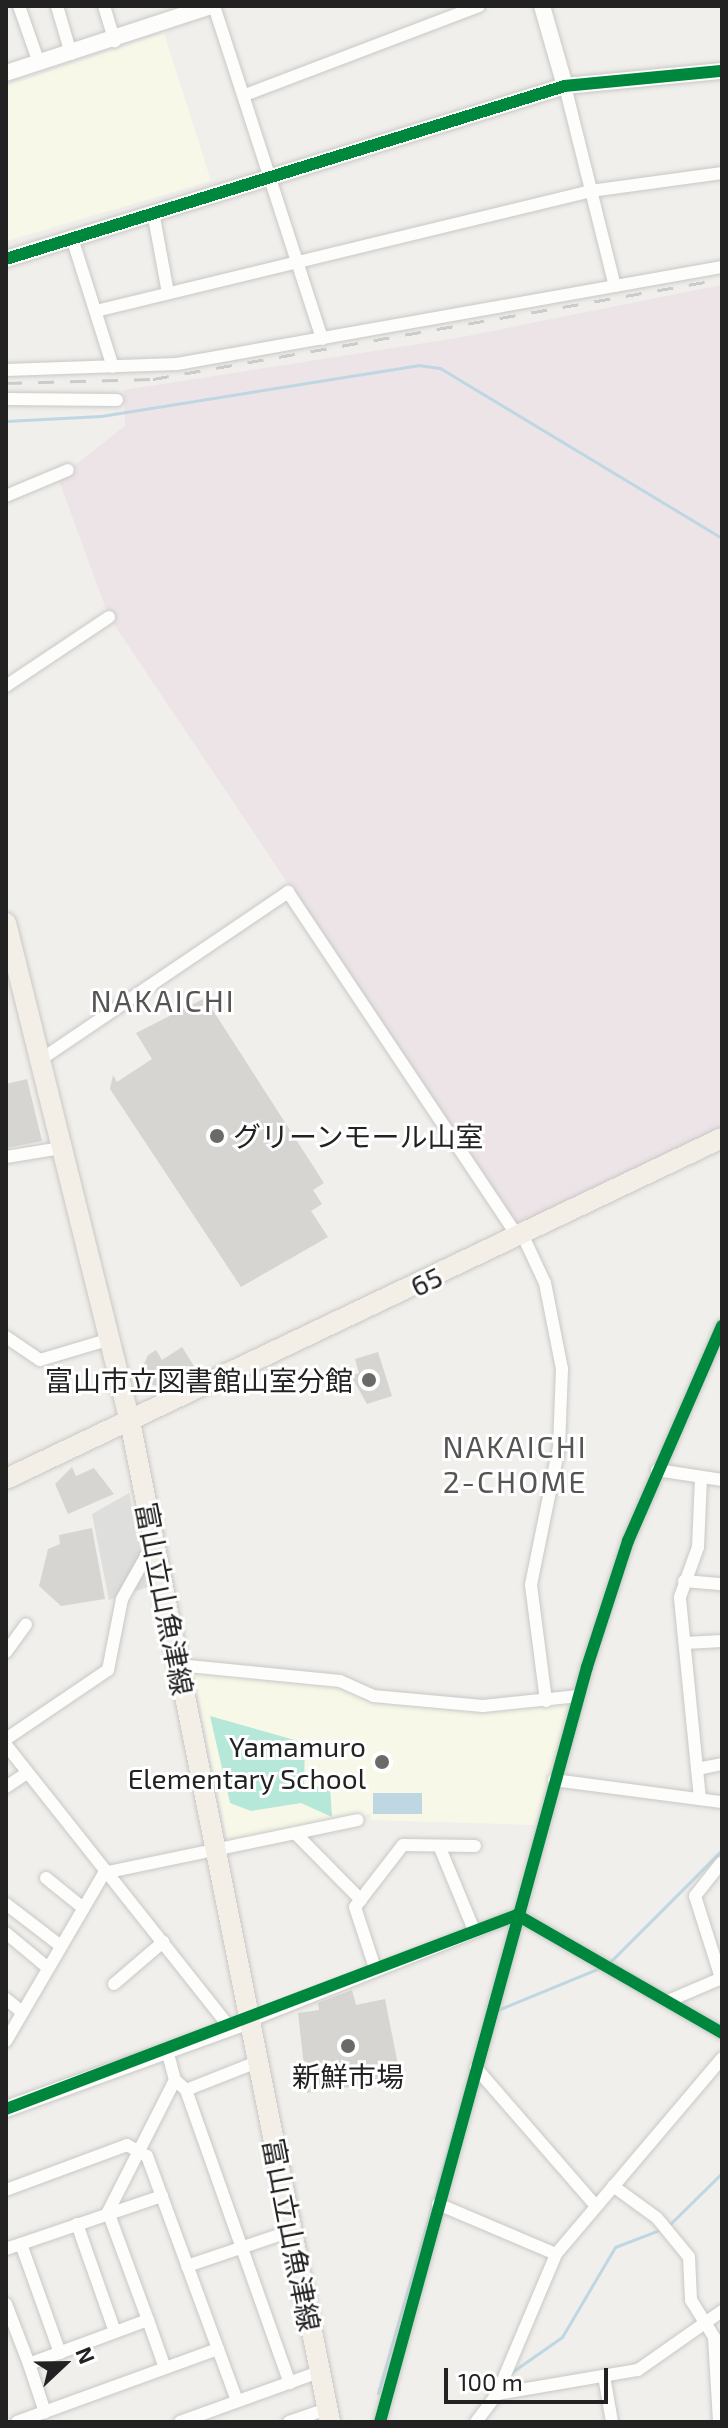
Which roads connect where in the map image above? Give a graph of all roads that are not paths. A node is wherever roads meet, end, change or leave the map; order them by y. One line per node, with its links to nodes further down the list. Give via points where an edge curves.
1 (19, 6): 9 (street)
2 (57, 6): 8 (street)
3 (104, 6): 7 (street)
4 (213, 6): 7 (street); 13 (street)
5 (479, 6): 13 (street)
6 (542, 6): 12 (street)
7 (115, 41): 8 (street)
8 (71, 54): 9 (street)
9 (39, 63): 11 (street)
10 (722, 71): 12 (street)
11 (6, 73)
12 (565, 86): 14 (street); 16 (street)
13 (245, 95): 14 (street)
14 (272, 173): 17 (street); 20 (street)
15 (722, 173): 16 (street)
16 (591, 191): 20 (street); 22 (street)
17 (153, 212): 18 (street); 23 (street)
18 (72, 238): 19 (street); 24 (street)
19 (6, 259)
20 (298, 262): 23 (street); 25 (street)
21 (722, 267): 22 (street)
22 (615, 286): 25 (street)
23 (168, 293): 24 (street)
24 (96, 311): 26 (street)
25 (322, 339): 26 (street)
26 (113, 367): 27 (street)
27 (6, 370)
28 (6, 399): 29 (street)
29 (117, 400)
30 (68, 470): 31 (street)
31 (6, 496)
32 (109, 617): 33 (street)
33 (6, 686)
34 (6, 923): 35 (main road, 富山立山魚津線)
35 (40, 1060): 37 (main road, 富山立山魚津線); 39 (street, via 288,892)
36 (722, 1138): 39 (main road, 65 / 65)
37 (61, 1148): 38 (street); 42 (main road, 富山立山魚津線)
38 (6, 1157)
39 (520, 1235): 43 (main road, 65 / 65); 57 (street, via 545,1283 562,1369 559,1447 531,1585)
40 (722, 1326): 44 (street)
41 (6, 1337): 42 (street, via 40,1360)
42 (107, 1340): 43 (main road, 富山立山魚津線)
43 (131, 1426): 45 (main road, 65); 48 (main road, 富山立山魚津線)
44 (657, 1470): 46 (street); 56 (street)
45 (6, 1479)
46 (701, 1479): 47 (street); 49 (street, via 698,1547)
47 (722, 1480)
48 (154, 1542): 55 (main road, 富山立山魚津線); 58 (street, via 122,1599 108,1670)
49 (684, 1581): 50 (street); 53 (street)
50 (722, 1584)
51 (26, 1624): 54 (street)
52 (722, 1641): 53 (street)
53 (685, 1643): 60 (street)
54 (6, 1652)
55 (178, 1665): 57 (street, via 340,1681 373,1696 483,1706); 70 (main road, 富山立山魚津線)
56 (578, 1696): 57 (street); 62 (street)
57 (546, 1701)
58 (6, 1742): 61 (street)
59 (722, 1764): 60 (street)
60 (697, 1769): 64 (street)
61 (24, 1775): 63 (street); 72 (street)
62 (554, 1780): 64 (street); 77 (street)
63 (6, 1787)
64 (700, 1799): 65 (street)
65 (722, 1802)
66 (358, 1820): 67 (street)
67 (295, 1833): 70 (street); 74 (street)
68 (475, 1846): 69 (street)
69 (440, 1848): 74 (street, via 403,1845); 78 (street)
70 (215, 1850): 72 (street); 89 (main road, 富山立山魚津線)
71 (722, 1862): 84 (street, via 695,1896)
72 (104, 1873): 76 (street); 80 (street)
73 (46, 1878): 76 (street)
74 (361, 1900): 83 (street, via 355,1907)
75 (6, 1904): 81 (street)
76 (83, 1908): 81 (street)
77 (517, 1915): 78 (street); 87 (street); 95 (street)
78 (474, 1930): 83 (street)
79 (6, 1933): 82 (street)
80 (163, 1942): 85 (street); 89 (street)
81 (61, 1946): 82 (street)
82 (48, 1968): 88 (street)
83 (375, 1968): 89 (street)
84 (721, 1978): 87 (street)
85 (114, 1984)
86 (6, 1999): 88 (street)
87 (668, 2001): 90 (street)
88 (22, 2012): 91 (street)
89 (239, 2024): 92 (street); 94 (main road, 富山立山魚津線)
90 (721, 2031)
91 (6, 2041)
92 (167, 2051): 96 (street); 98 (street)
93 (722, 2058): 100 (street)
94 (257, 2062): 97 (street); 107 (main road, 富山立山魚津線)
95 (476, 2068): 103 (street); 104 (street)
96 (175, 2080): 97 (street); 99 (street)
97 (186, 2090): 109 (street)
98 (6, 2109)
99 (137, 2151): 101 (street, via 127,2145); 102 (street, via 147,2156); 105 (street)
100 (613, 2186): 104 (street); 116 (street, via 657,2218 689,2257 688,2290)
101 (6, 2190)
102 (162, 2196): 105 (street); 112 (street)
103 (438, 2204): 111 (street); 132 (street)
104 (596, 2206): 111 (street)
105 (108, 2212): 106 (street); 115 (street)
106 (77, 2224): 108 (street); 117 (street)
107 (291, 2231): 109 (street); 122 (main road, 富山立山魚津線)
108 (21, 2244): 110 (street); 119 (street)
109 (243, 2246): 112 (street); 124 (street)
110 (6, 2249)
111 (556, 2254): 125 (street)
112 (187, 2266): 118 (street)
113 (6, 2304): 120 (street)
114 (722, 2311): 116 (street)
115 (148, 2320): 117 (street); 121 (street)
116 (705, 2324): 123 (street, via 638,2370); 135 (street, via 714,2337)
117 (115, 2332): 119 (street)
118 (218, 2349): 121 (street); 126 (street)
119 (60, 2353): 120 (street)
120 (29, 2364): 127 (street)
121 (165, 2368): 127 (street)
122 (319, 2372): 124 (street); 128 (main road, 富山立山魚津線)
123 (604, 2376): 125 (street); 134 (street)
124 (290, 2383): 126 (street)
125 (497, 2394): 133 (street)
126 (237, 2401): 130 (street)
127 (45, 2412): 129 (street)
128 (328, 2415): 131 (street)
129 (17, 2422)
130 (180, 2422)
131 (289, 2422)
132 (380, 2422)
133 (476, 2422)
134 (612, 2422)
135 (719, 2422)

